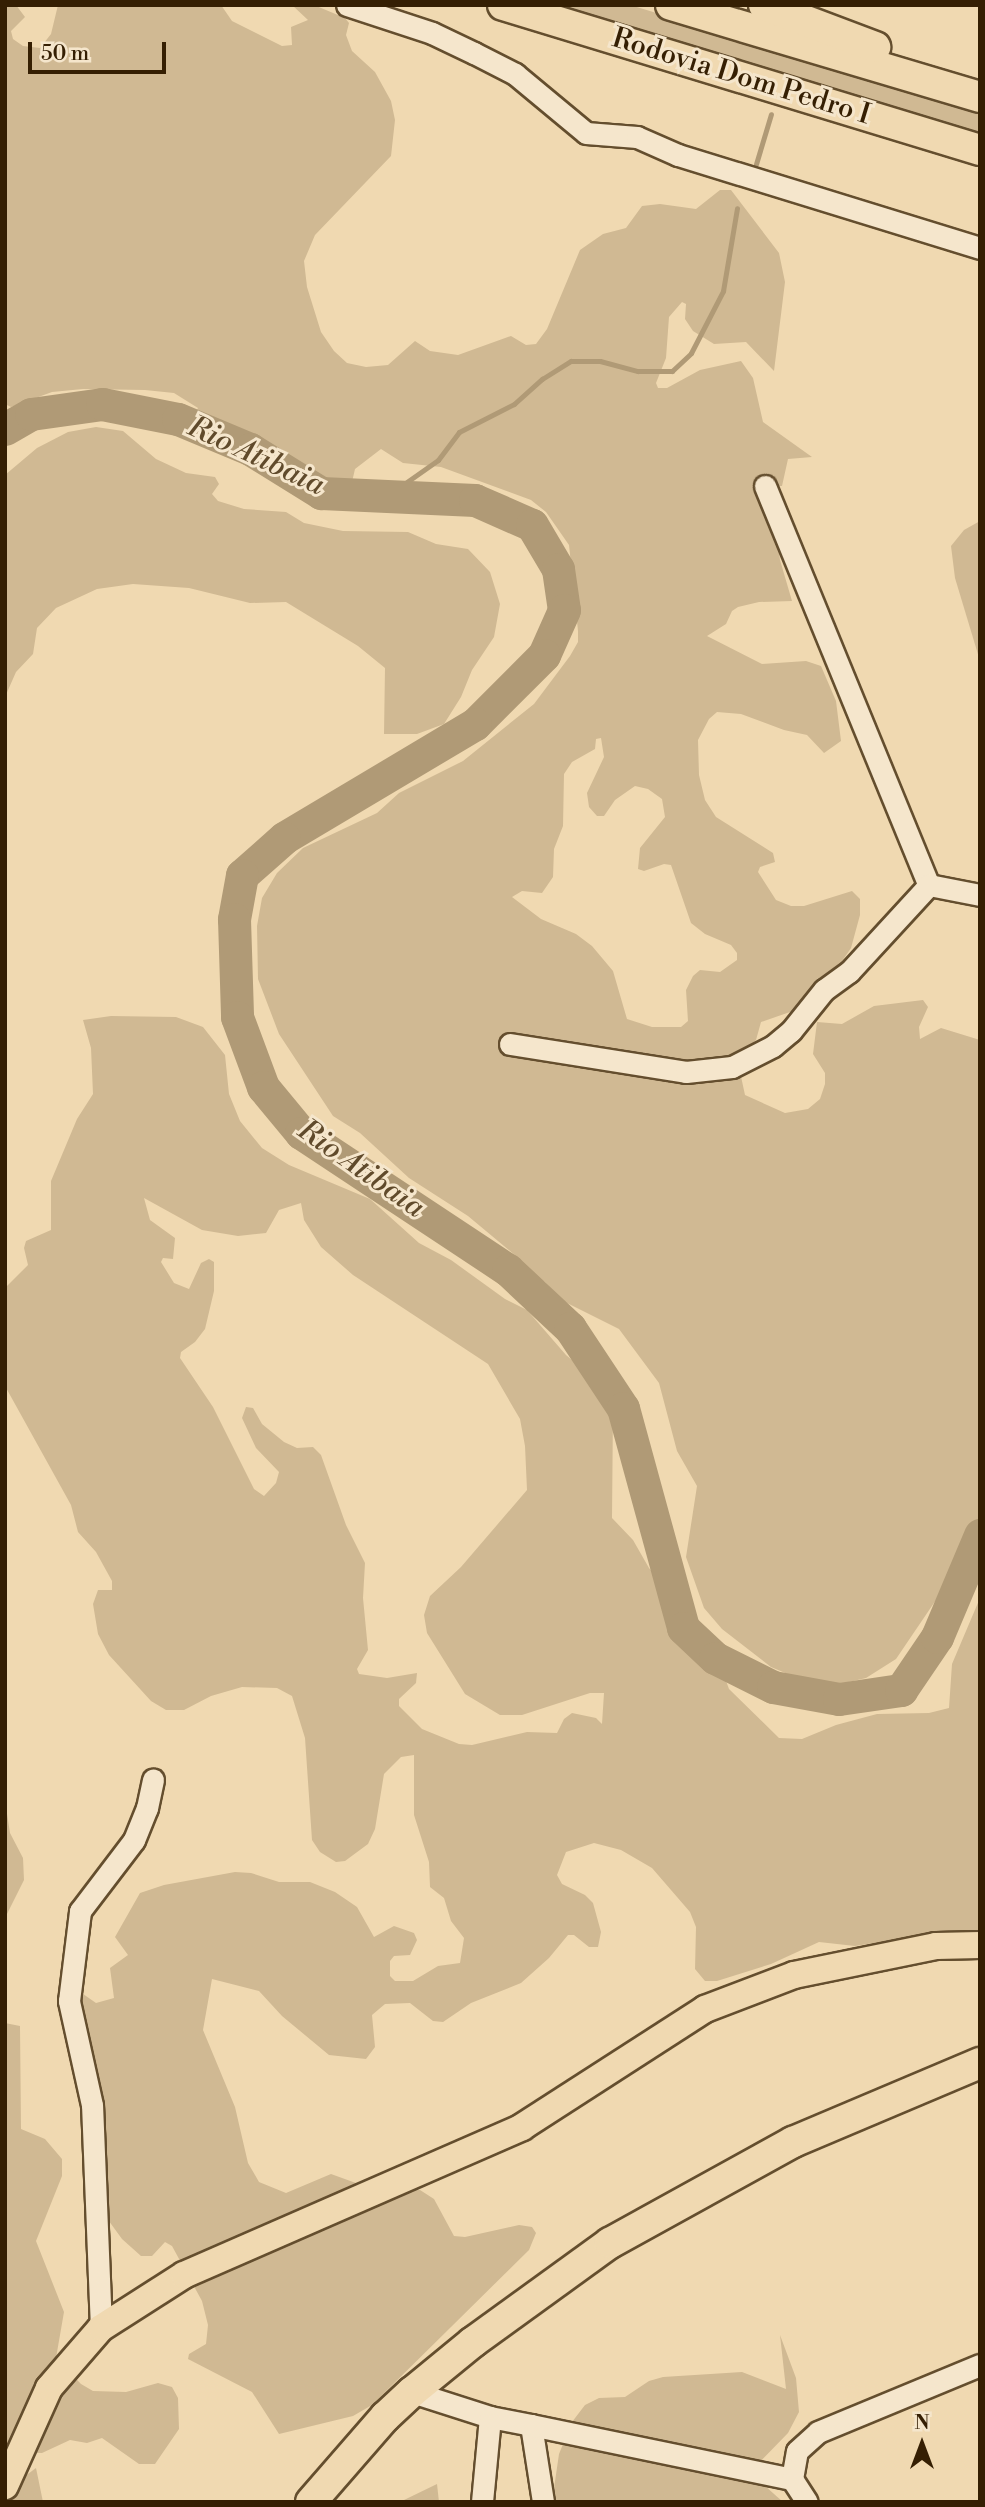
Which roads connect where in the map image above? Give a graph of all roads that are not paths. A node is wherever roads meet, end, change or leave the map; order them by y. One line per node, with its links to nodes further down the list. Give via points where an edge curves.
1 (346, 5): 10 (street, via 474,52 515,75 586,133 637,138 678,155)
2 (503, 5): 5 (highway, Rodovia Dom Pedro I)
3 (671, 5): 7 (highway, Rodovia Dom Pedro I)
4 (764, 5): 6 (highway)
5 (759, 82): 8 (highway, Rodovia Dom Pedro I); 9 (highway)
6 (980, 87)
7 (980, 97)
8 (980, 150)
9 (980, 170)
10 (980, 248)
11 (765, 486): 12 (street)
12 (929, 885): 13 (street); 14 (street, via 849,972 824,990 791,1031 732,1067 686,1072)
13 (980, 895)
14 (510, 1044)
15 (153, 1780): 18 (street, via 134,1840 80,1910 69,2001 92,2105)
16 (980, 1945): 18 (main road, via 936,1945 794,1975 705,2008 522,2127 184,2275)
17 (980, 2063): 20 (highway, via 793,2141 611,2243 494,2326)
18 (101, 2328): 24 (main road, via 49,2388)
19 (980, 2365): 23 (street, via 818,2432 797,2451)
20 (412, 2392): 21 (street); 25 (highway)
21 (490, 2417): 22 (street); 26 (street)
22 (531, 2425): 23 (street); 27 (street)
23 (792, 2479): 28 (street)
24 (5, 2486)
25 (311, 2502)
26 (482, 2502)
27 (543, 2502)
28 (807, 2502)

